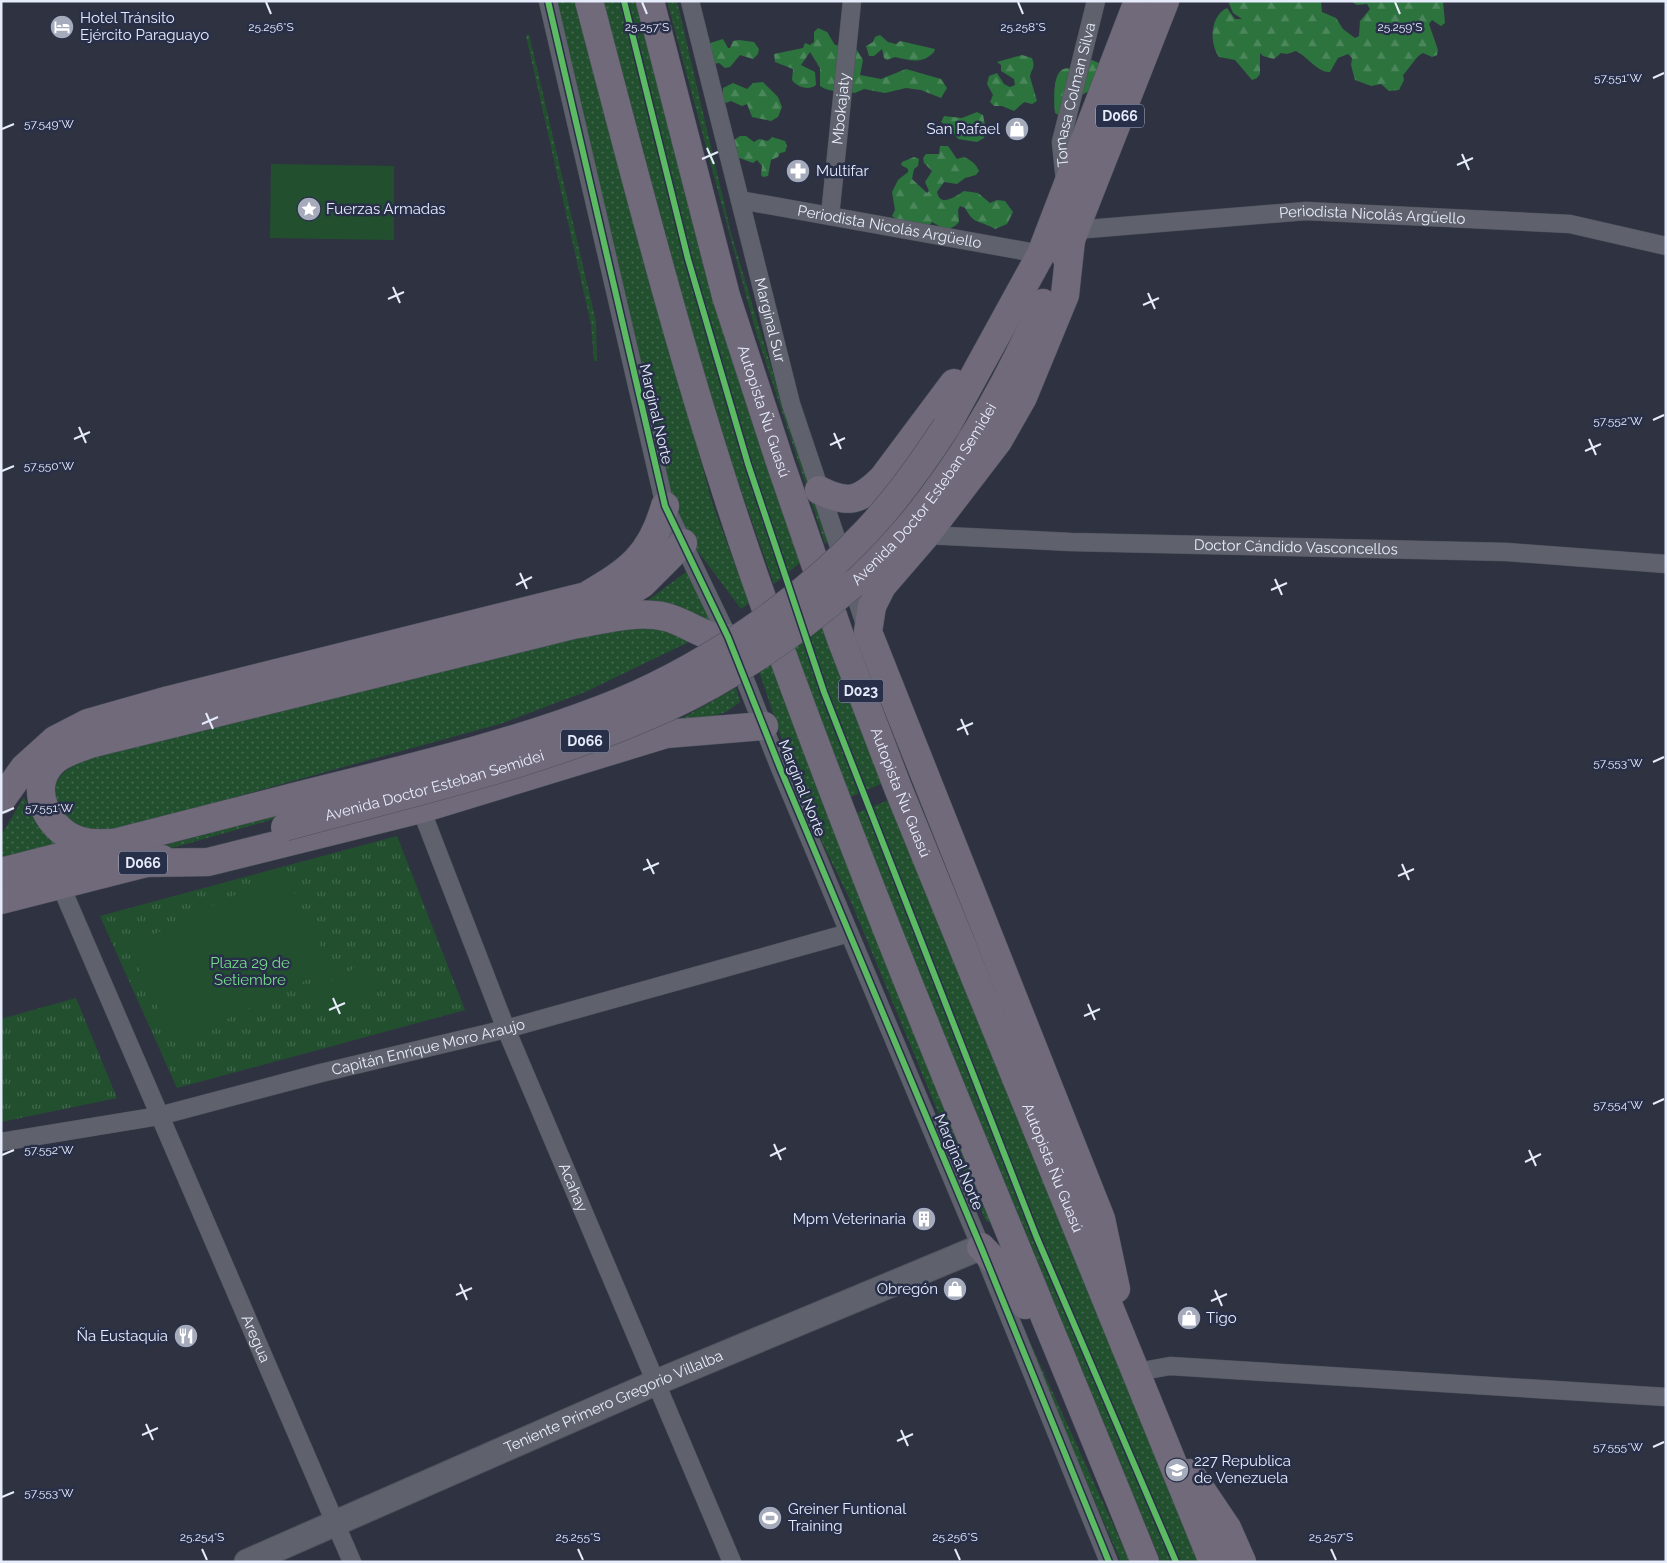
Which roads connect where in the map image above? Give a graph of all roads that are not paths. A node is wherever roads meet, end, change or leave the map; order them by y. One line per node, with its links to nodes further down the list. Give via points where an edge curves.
1 (548, 1): 16 (street, Marginal Norte)
2 (589, 1): 41 (highway, via 672,315 754,576 887,932)
3 (650, 1): 36 (highway, Autopista Ñu Guasú / D023, via 726,296 841,639 898,788)
4 (690, 1): 10 (street, Marginal Sur)
5 (852, 1): 11 (street, Mbokajaty)
6 (1096, 1): 9 (street, Tomasa Colman Silva, via 1061,142)
7 (1138, 1): 9 (highway, Avenida Doctor Esteban Semidei / D066)
8 (1165, 1): 12 (highway, Avenida Doctor Esteban Semidei / D066)
9 (1065, 191): 14 (highway, Avenida Doctor Esteban Semidei / D066)
10 (740, 200): 11 (street, Periodista Nicolás Argüello); 15 (street, Marginal Sur, via 791,404)
11 (830, 216): 14 (street, Periodista Nicolás Argüello)
12 (1073, 235): 13 (street, Periodista Nicolás Argüello, via 1306,211 1570,224); 17 (highway, via 1065,295 1024,397 998,441); 27 (highway, Avenida Doctor Esteban Semidei / D066, bridge, via 1034,323 998,393 969,444 915,519 853,584 752,660 669,706 613,731 556,751 285,828)
13 (1666, 246)
14 (1040, 256): 15 (highway, via 1004,295 949,391 883,478 870,491 855,498 841,500); 26 (highway, Avenida Doctor Esteban Semidei / D066, bridge, via 946,427 891,504 838,560 801,592 700,662 604,708 550,728)
15 (819, 490): 21 (street, Marginal Sur)
16 (665, 506): 18 (street, Marginal Norte); 24 (highway, via 653,540 634,564 586,596 88,723 55,740 24,768)
17 (926, 535): 19 (street, Doctor Cándido Vasconcellos, via 1071,542 1507,552); 21 (highway, via 882,586 872,606)
18 (682, 543): 20 (highway, via 642,584); 22 (street, Marginal Norte)
19 (1666, 564)
20 (573, 626): 22 (highway, via 635,614 666,617 714,638); 26 (highway, via 90,744 56,760 41,784 42,802 48,818 84,842)
21 (868, 632): 36 (highway, via 1101,1220)
22 (728, 638): 23 (street, Marginal Norte)
23 (764, 726): 25 (highway, via 666,734); 31 (street, Marginal Norte)
24 (1, 800)
25 (421, 809): 27 (highway, via 208,862); 32 (street, Acahay)
26 (115, 843): 28 (highway, Avenida Doctor Esteban Semidei / D066)
27 (144, 863): 29 (highway, Avenida Doctor Esteban Semidei / D066)
28 (1, 872)
29 (60, 884): 30 (highway, Avenida Doctor Esteban Semidei / D066); 33 (street, Aregua)
30 (1, 900)
31 (849, 933): 32 (street, Capitán Enrique Moro Araujo); 35 (street, Marginal Norte)
32 (506, 1029): 33 (street, Capitán Enrique Moro Araujo); 37 (street, Acahay)
33 (159, 1116): 34 (street, Capitán Enrique Moro Araujo); 40 (street, Aregua)
34 (1, 1142)
35 (981, 1247): 37 (street, Teniente Primero Gregorio Villalba); 41 (highway, via 1014,1281); 45 (street, Marginal Norte)
36 (1134, 1366): 38 (street); 39 (highway, Autopista Ñu Guasú / D023)
37 (657, 1382): 40 (street, Teniente Primero Gregorio Villalba); 44 (street, Acahay)
38 (1666, 1397)
39 (1160, 1428): 47 (highway, Autopista Ñu Guasú / D023); 48 (highway, via 1227,1528)
40 (336, 1522): 42 (street, Teniente Primero Gregorio Villalba); 43 (street, Aregua)
41 (1133, 1532): 46 (highway)
42 (247, 1562)
43 (352, 1562)
44 (732, 1562)
45 (1109, 1562)
46 (1145, 1562)
47 (1213, 1562)
48 (1242, 1562)

